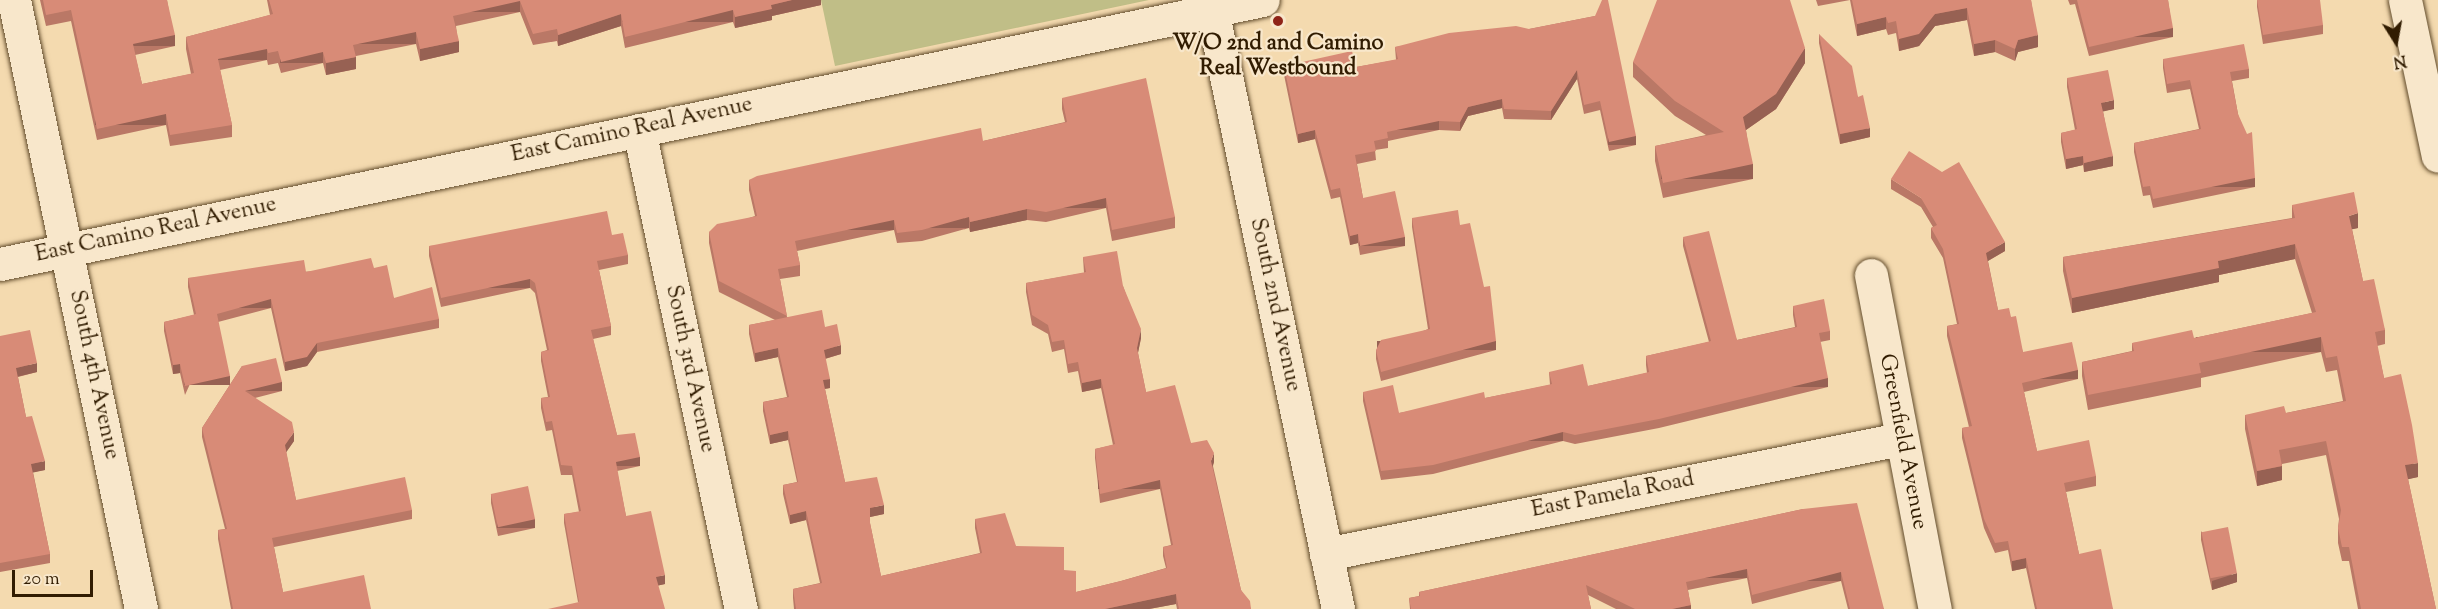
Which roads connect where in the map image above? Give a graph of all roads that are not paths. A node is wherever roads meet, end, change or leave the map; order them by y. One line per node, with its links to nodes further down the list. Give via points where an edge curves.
1 (14, 0): 7 (street, South 4th Avenue)
2 (1263, 0): 4 (street, East Camino Real Avenue)
3 (2405, 0): 6 (street)
4 (1211, 5): 5 (street, East Camino Real Avenue); 11 (street, South 2nd Avenue)
5 (639, 130): 7 (street, East Camino Real Avenue); 13 (street, South 3rd Avenue)
6 (2438, 156)
7 (67, 250): 8 (street, East Camino Real Avenue); 12 (street, South 4th Avenue)
8 (0, 264)
9 (1871, 275): 10 (street, Greenfield Avenue)
10 (1900, 439): 11 (street, East Pamela Road); 15 (street, Greenfield Avenue)
11 (1326, 554): 14 (street, South 2nd Avenue)
12 (141, 609)
13 (741, 609)
14 (1338, 609)
15 (1935, 609)

